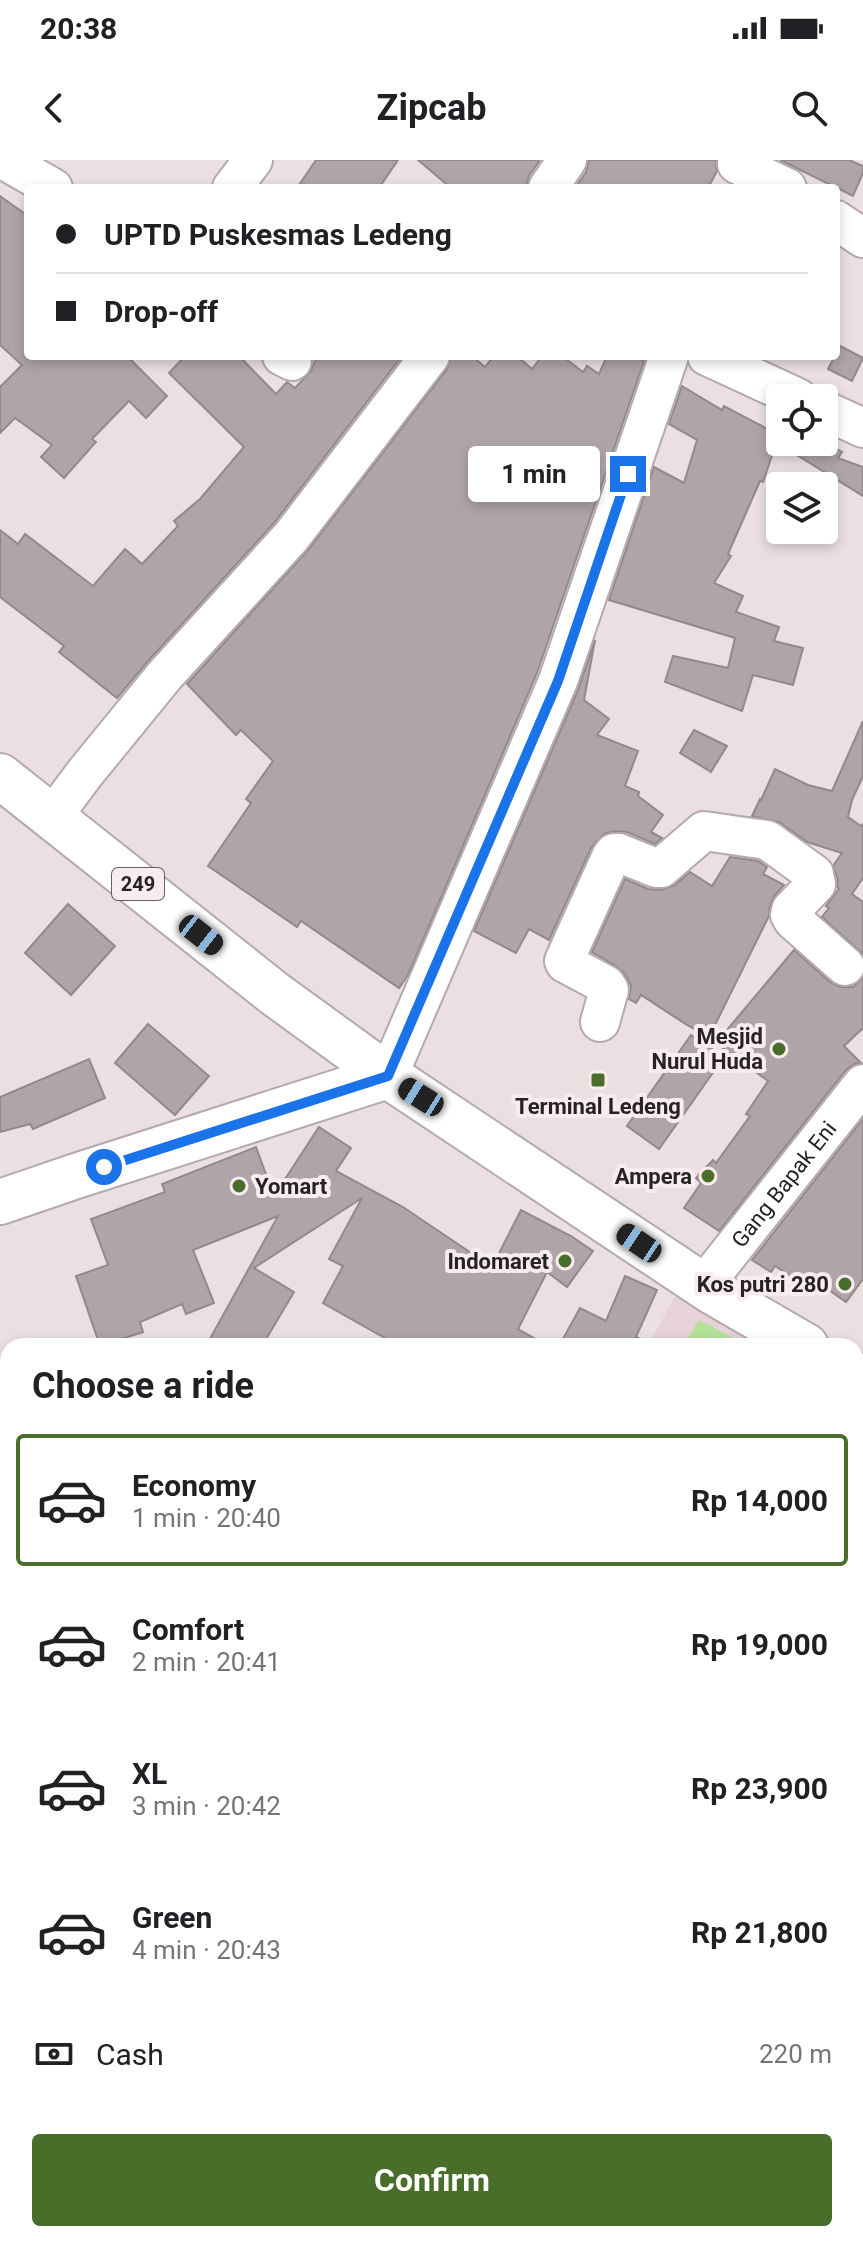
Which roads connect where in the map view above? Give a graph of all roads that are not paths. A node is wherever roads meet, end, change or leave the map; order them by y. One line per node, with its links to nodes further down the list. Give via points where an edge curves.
1 (4, 160): 5 (street)
2 (253, 160): 6 (street)
3 (567, 160): 7 (street)
4 (734, 171): 8 (street)
5 (46, 184)
6 (235, 184)
7 (551, 184)
8 (775, 184)
9 (840, 223): 10 (street)
10 (863, 238)
11 (427, 360): 18 (street, via 291,537 165,675)
12 (668, 360): 21 (street, via 558,681)
13 (716, 360): 14 (street)
14 (768, 384)
15 (838, 416): 16 (street)
16 (863, 428)
17 (0, 776): 18 (main road, 249)
18 (53, 816): 21 (main road, 249, via 275,994)
19 (845, 966): 20 (street, via 790,915 816,884 814,874 767,840 704,831 661,868 619,853 611,857 564,961 609,990)
20 (600, 1022)
21 (388, 1076): 23 (main road); 24 (main road, 249)
22 (863, 1084): 24 (street, Gang Bapak Eni)
23 (0, 1202)
24 (703, 1286): 25 (main road, 249)
25 (792, 1338)

